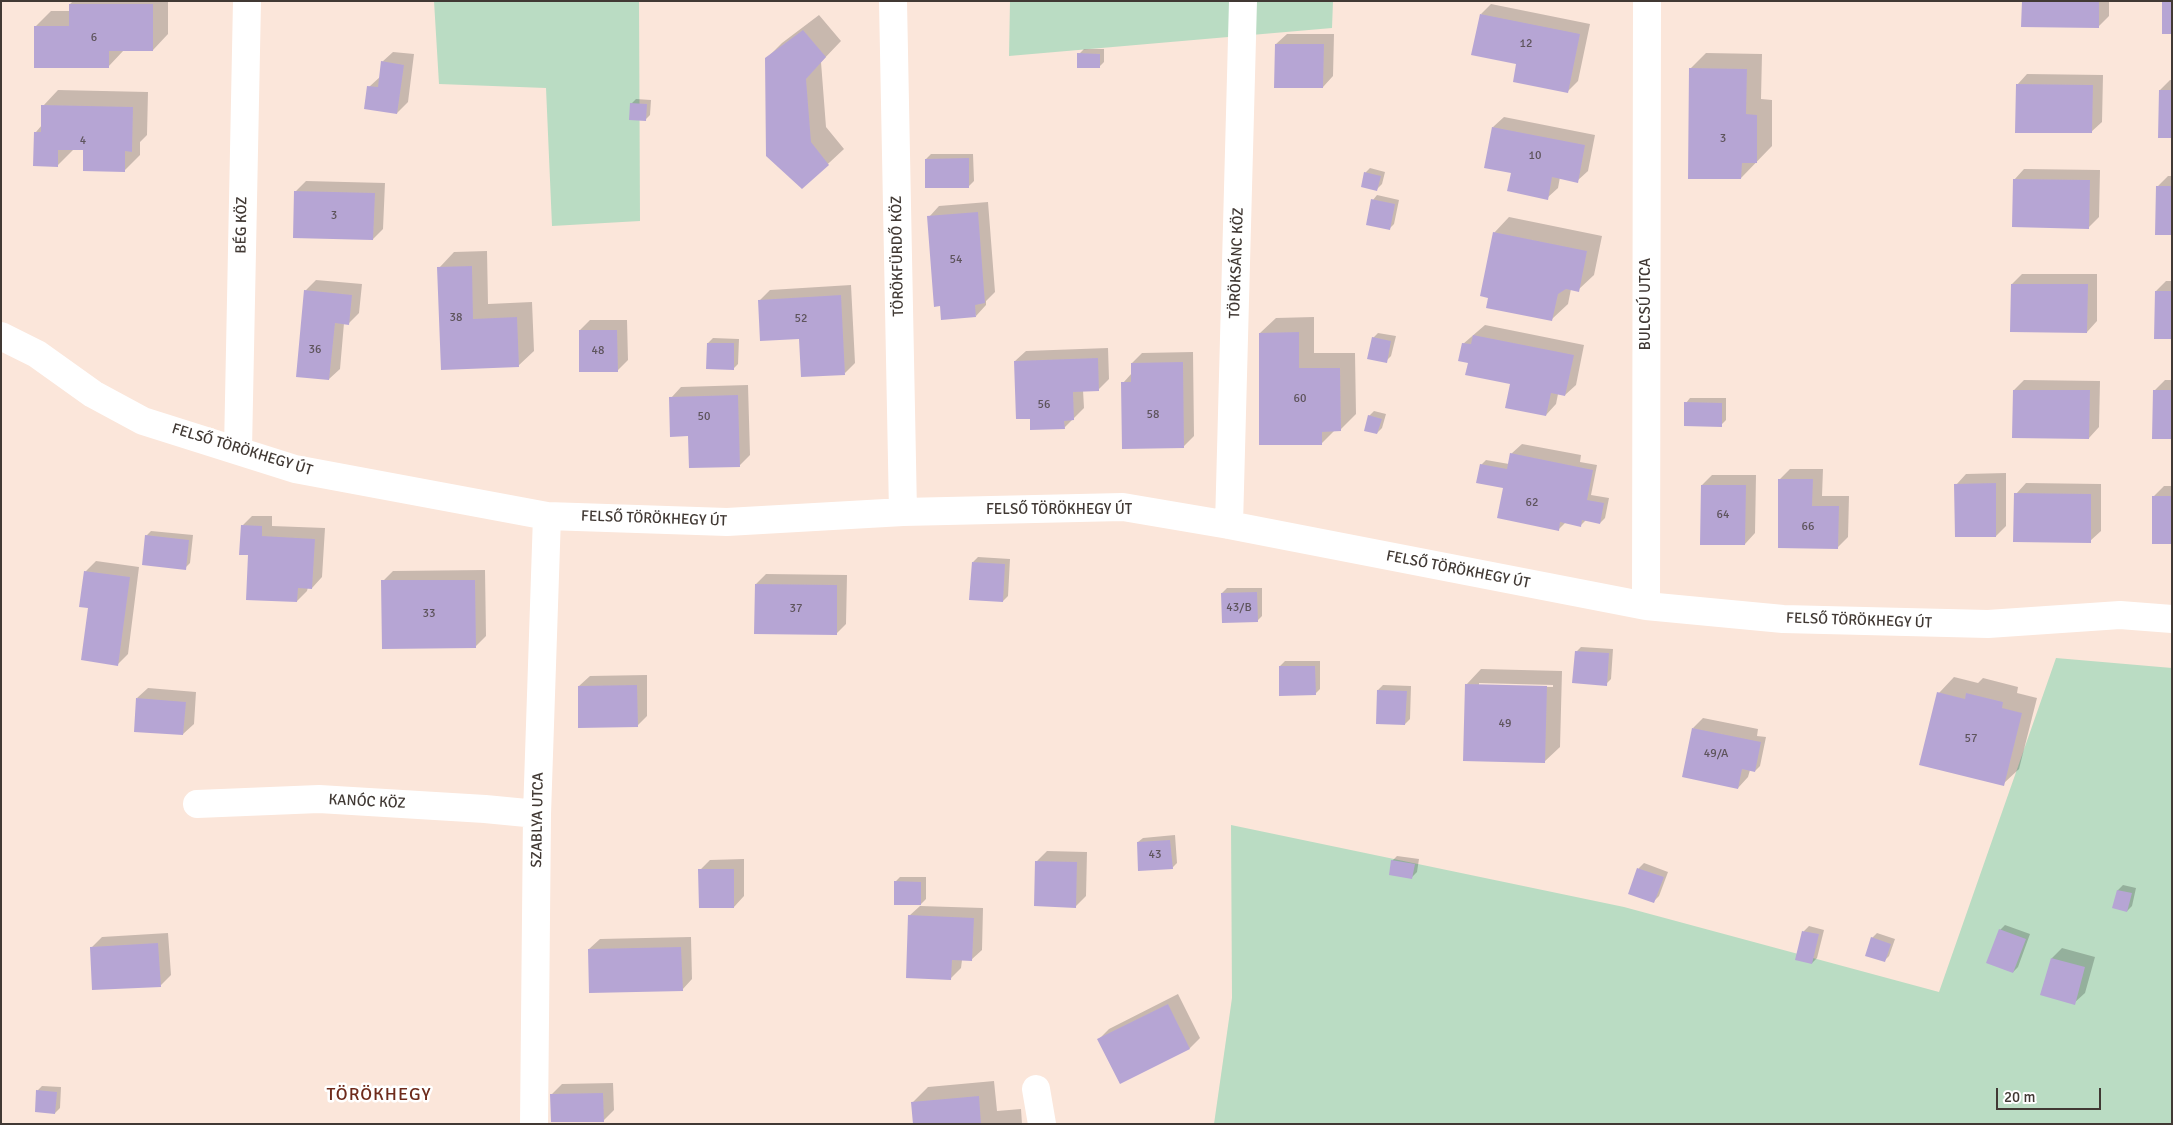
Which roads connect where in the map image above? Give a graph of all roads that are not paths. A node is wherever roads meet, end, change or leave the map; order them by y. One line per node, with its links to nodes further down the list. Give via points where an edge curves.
1 (247, 1): 6 (street, BÉG KÖZ)
2 (893, 1): 7 (street, TÖRÖKFÜRDŐ KÖZ)
3 (1243, 1): 9 (street, TÖRÖKSÁNC KÖZ)
4 (1647, 1): 10 (street, BULCSÚ UTCA)
5 (1, 336): 6 (street, FELSŐ TÖRÖKHEGY ÚT, via 37,354 93,394 143,421)
6 (238, 449): 8 (street, FELSŐ TÖRÖKHEGY ÚT, via 295,469)
7 (903, 512): 8 (street, FELSŐ TÖRÖKHEGY ÚT, via 726,522); 9 (street, FELSŐ TÖRÖKHEGY ÚT, via 1123,507)
8 (547, 516): 13 (street, SZABLYA UTCA)
9 (1229, 525): 10 (street, FELSŐ TÖRÖKHEGY ÚT)
10 (1646, 606): 11 (street, FELSŐ TÖRÖKHEGY ÚT, via 1783,619 1900,622 1988,624 2120,614)
11 (2172, 619)
12 (197, 804): 13 (street, KANÓC KÖZ, via 320,799)
13 (538, 814): 15 (street, SZABLYA UTCA)
14 (1036, 1089): 16 (street)
15 (534, 1124)
16 (1042, 1124)

